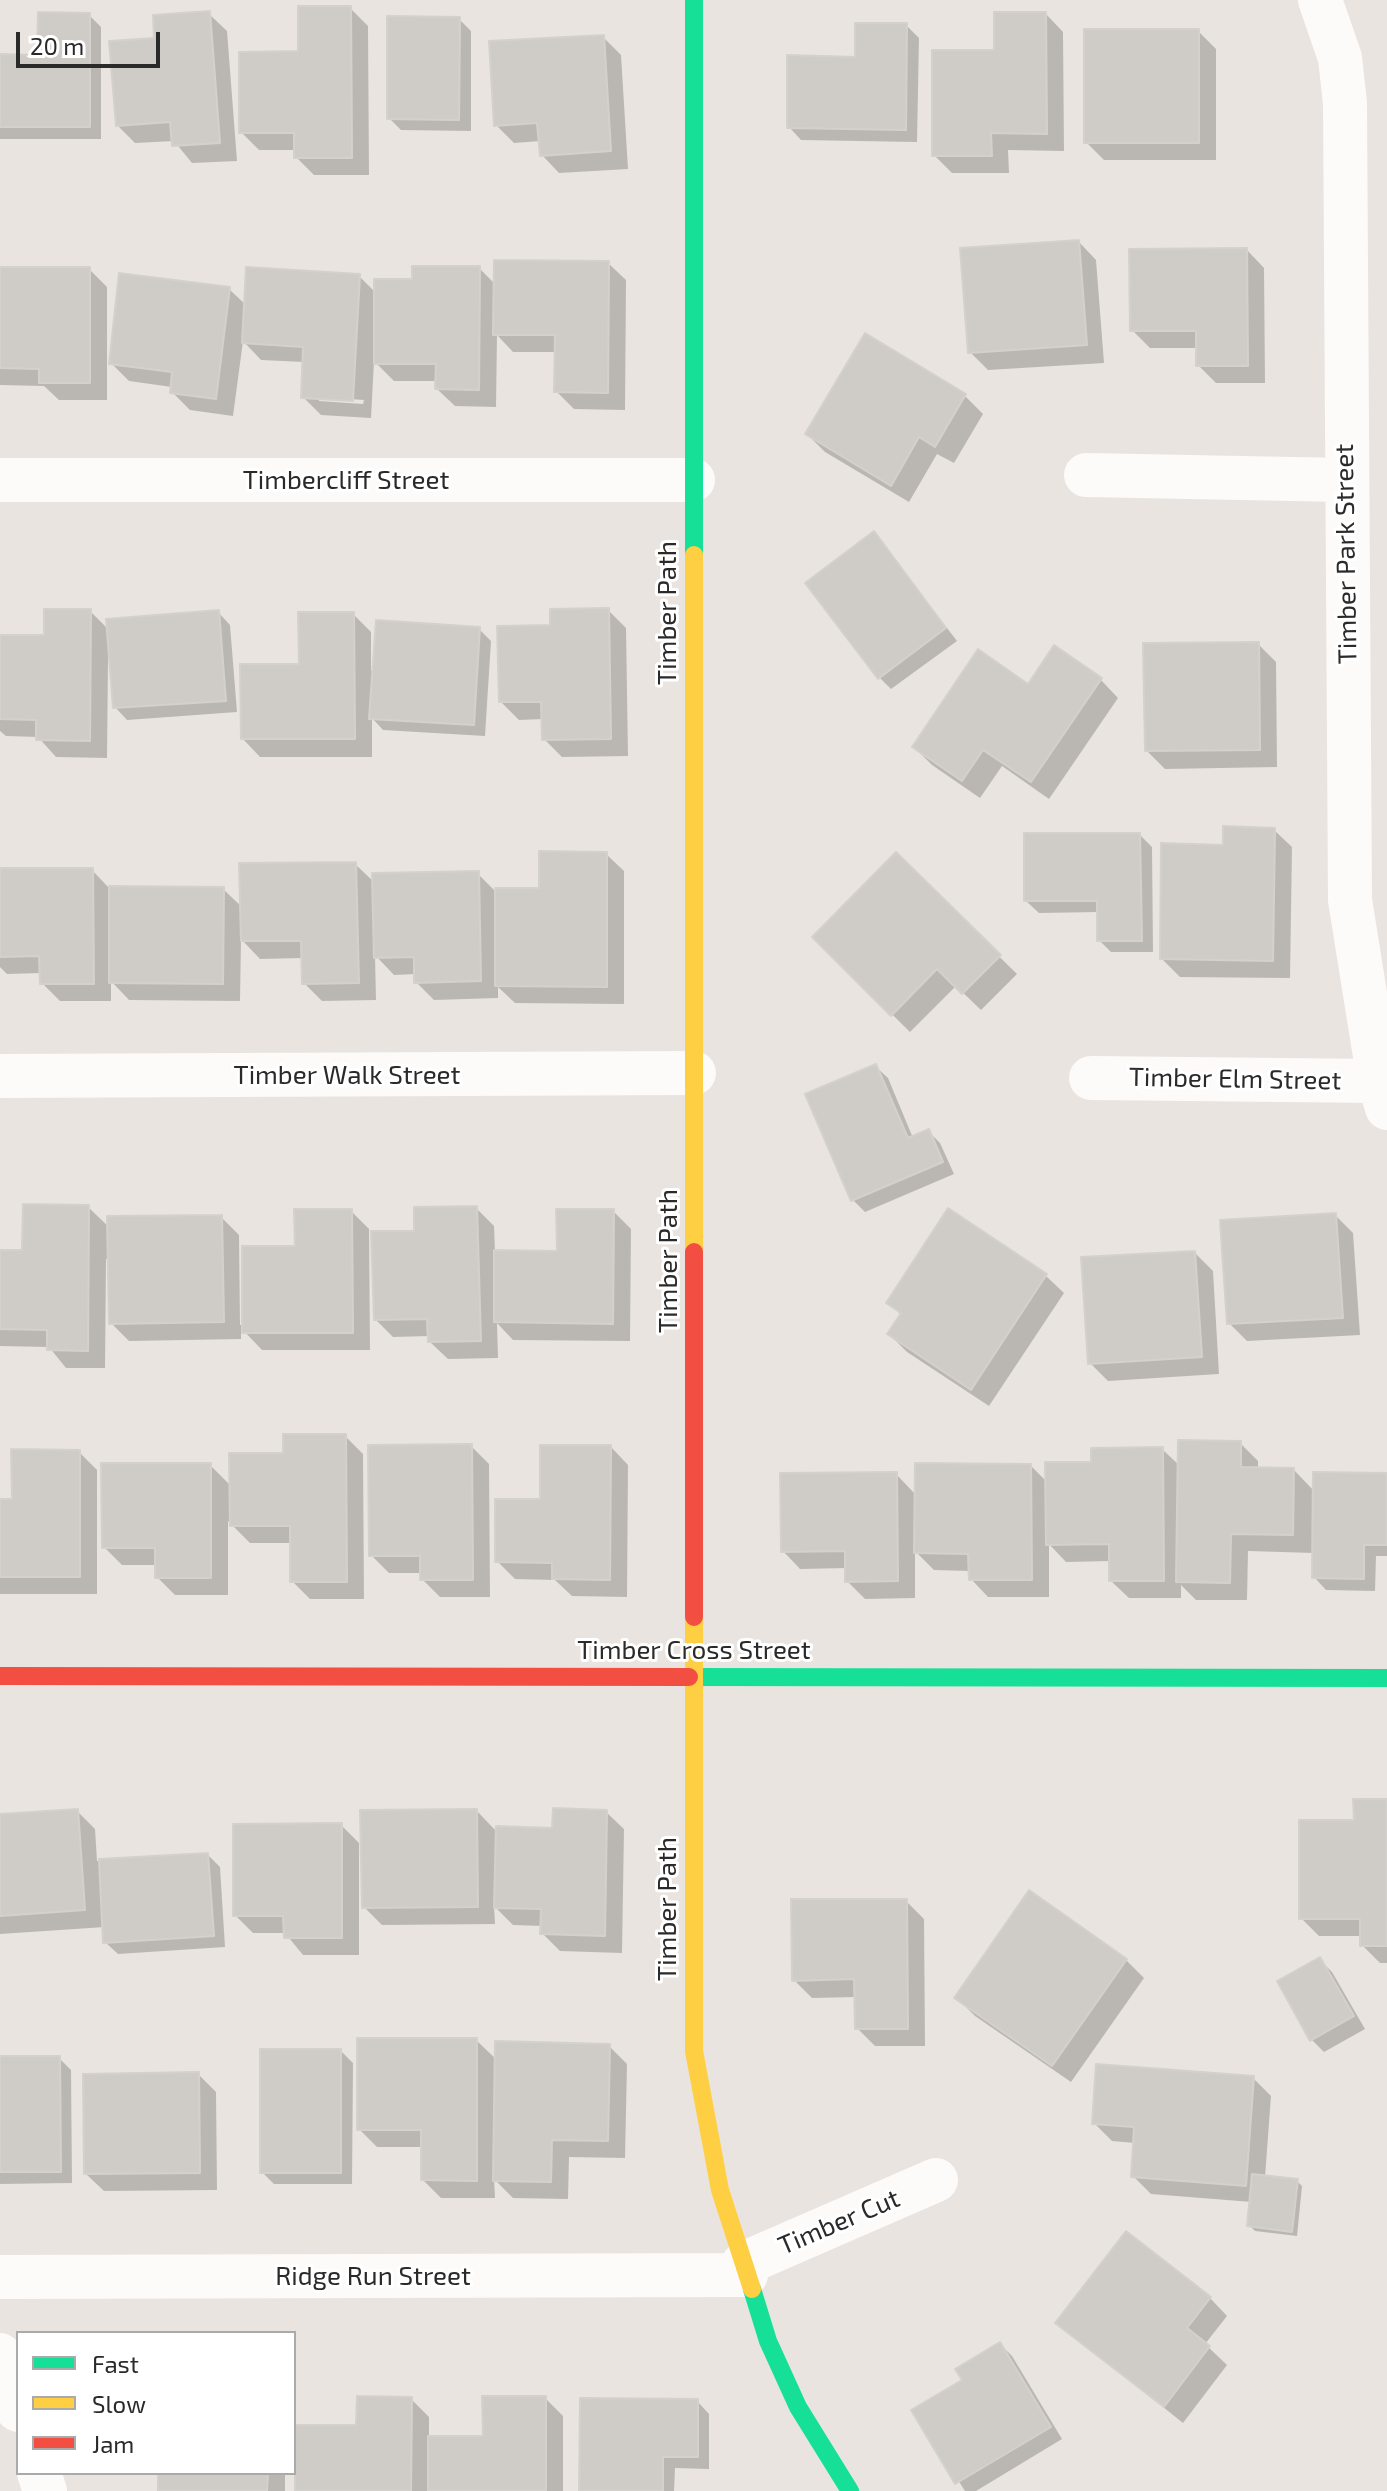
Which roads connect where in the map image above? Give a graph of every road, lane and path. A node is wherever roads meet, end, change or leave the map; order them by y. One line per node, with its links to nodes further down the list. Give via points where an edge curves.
1 (694, 0): 5 (street, Timber Path)
2 (1320, 0): 6 (street, Timber Park Street, via 1340,58 1345,103)
3 (1086, 475): 6 (street)
4 (0, 480): 5 (street, Timbercliff Street)
5 (693, 480): 7 (street, Timber Path)
6 (1345, 480): 10 (street, Timber Park Street, via 1350,900)
7 (694, 1073): 8 (street, Timber Walk Street); 11 (street, Timber Path)
8 (0, 1076)
9 (1091, 1078): 10 (street, Timber Elm Street)
10 (1383, 1094)
11 (693, 1675): 12 (street, Timber Cross Street); 13 (street, Timber Cross Street); 15 (street, Timber Path, via 694,2051 720,2190)
12 (0, 1676)
13 (1387, 1678)
14 (936, 2180): 15 (street, Timber Cut)
15 (744, 2270): 16 (street, Ridge Run Street); 19 (street, Timber Path, via 798,2407)
16 (0, 2277)
17 (0, 2355): 18 (street)
18 (16, 2404)
19 (850, 2491)

